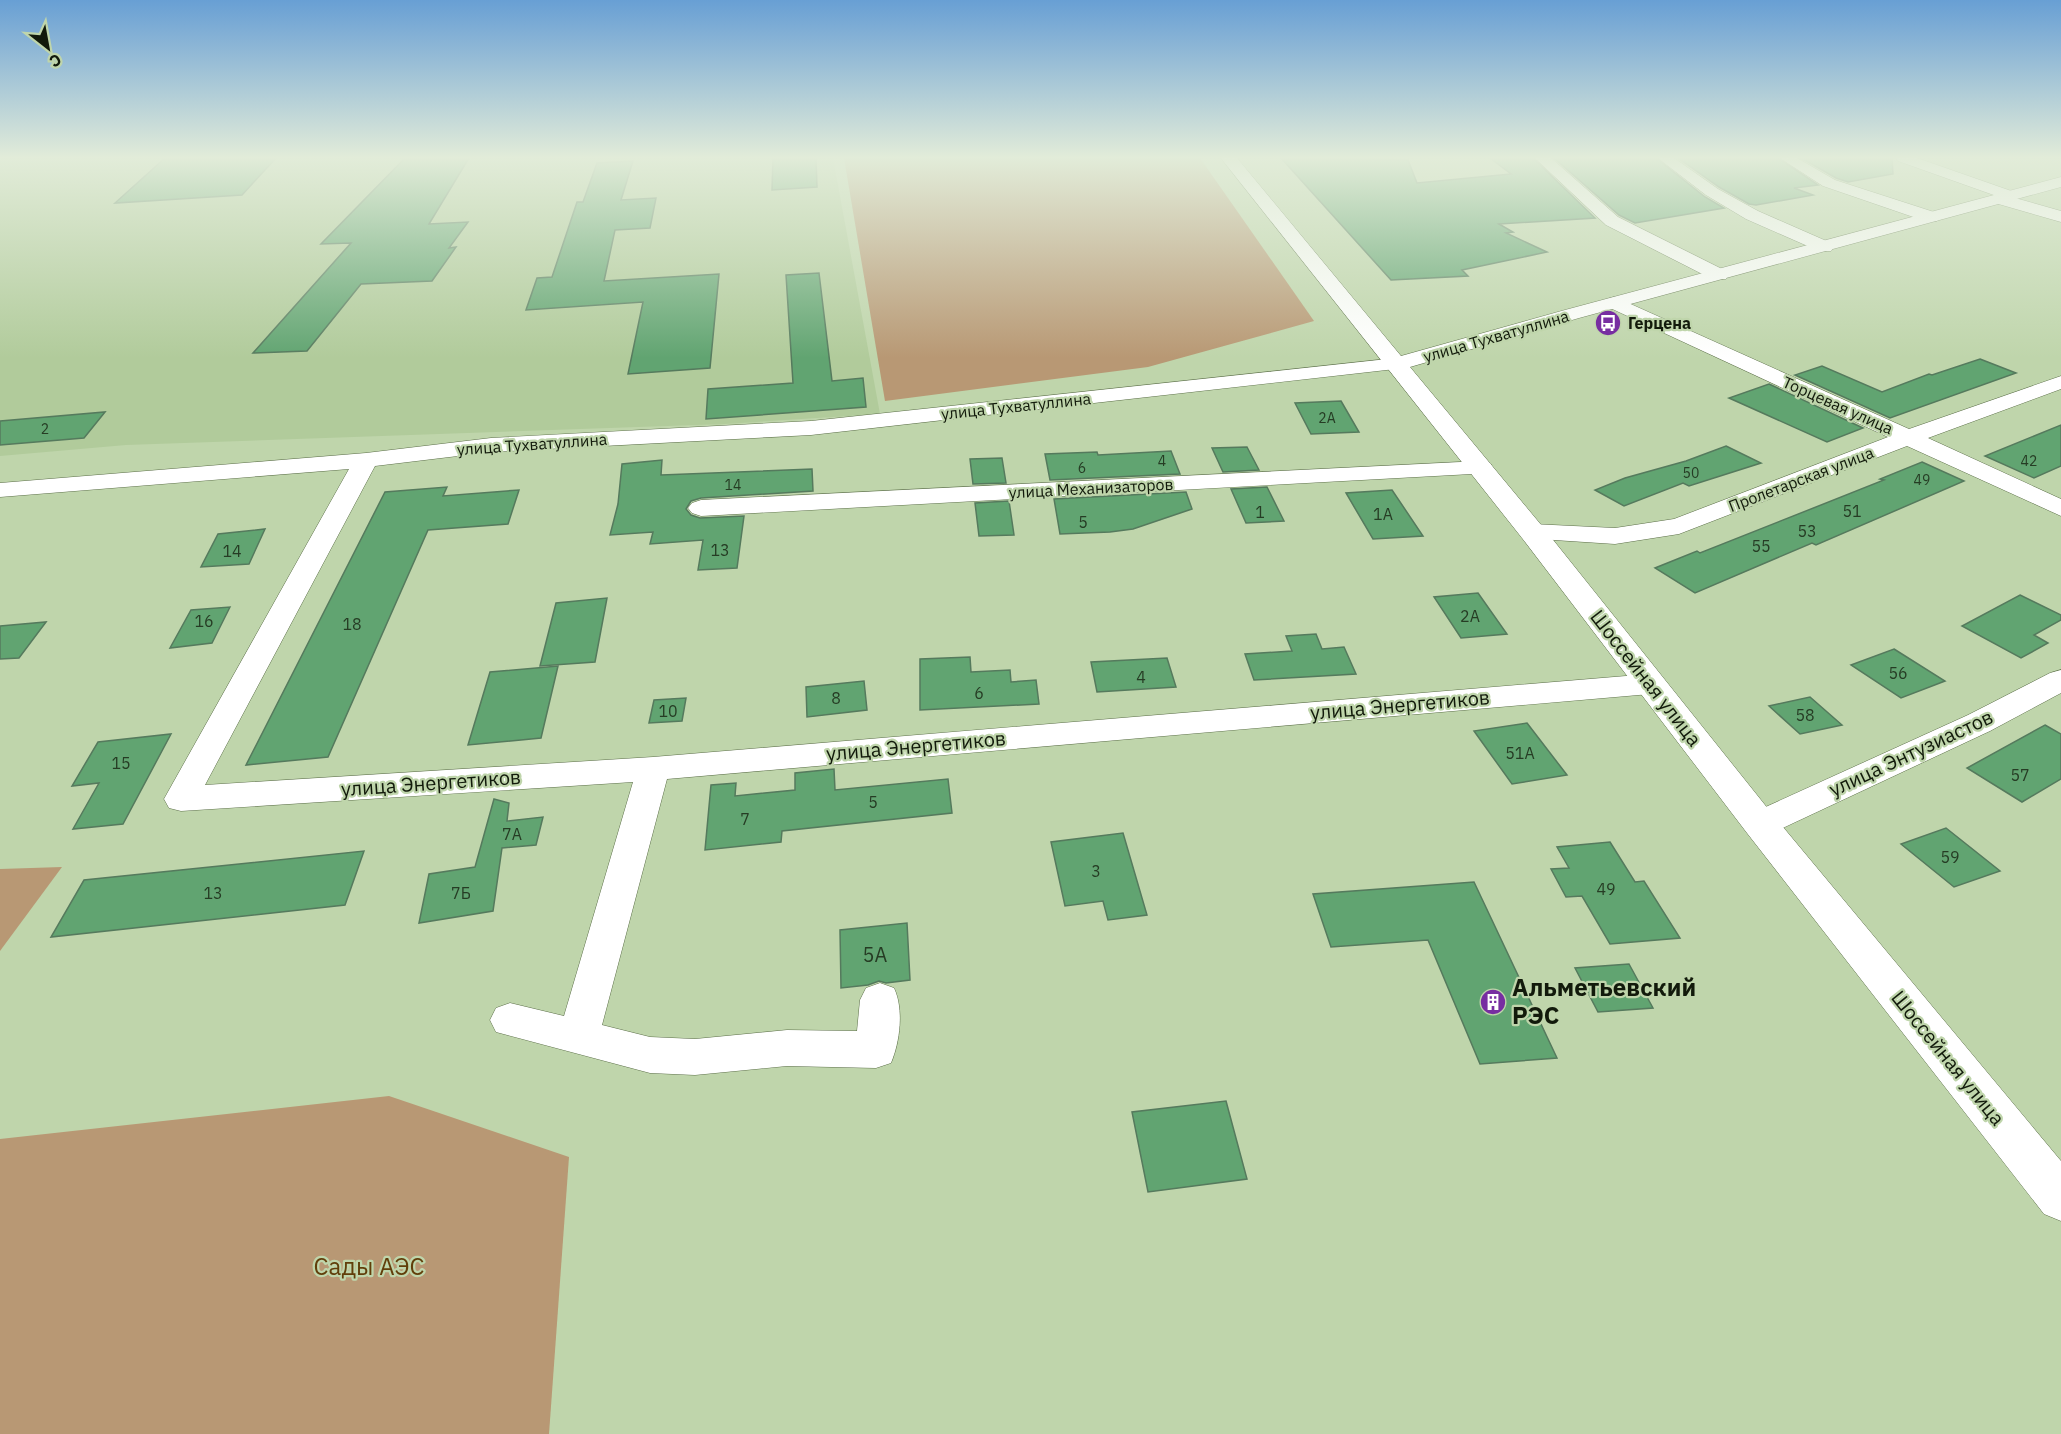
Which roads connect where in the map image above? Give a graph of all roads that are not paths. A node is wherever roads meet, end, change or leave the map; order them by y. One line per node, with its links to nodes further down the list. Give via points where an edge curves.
1 (1284, 225): 8 (main road, Шоссейная улица)
2 (1620, 225): 6 (street)
3 (1775, 225): 5 (street)
4 (1903, 225): 5 (main road, улица Тухватуллина)
5 (1825, 247): 6 (main road, улица Тухватуллина)
6 (1719, 275): 7 (main road, улица Тухватуллина)
7 (1615, 303): 8 (main road, улица Тухватуллина); 10 (street, Торцевая улица)
8 (1397, 364): 11 (street, улица Тухватуллина, via 811,428 491,445); 12 (main road, Шоссейная улица)
9 (2061, 382): 10 (street, Пролетарская улица)
10 (1909, 437): 15 (street, Торцевая улица); 17 (street, Пролетарская улица, via 1679,526 1615,536)
11 (366, 460): 13 (street, улица Тухватуллина); 20 (street, улица Энергетиков, via 181,799)
12 (1481, 468): 14 (street, улица Механизаторов); 17 (main road, Шоссейная улица)
13 (10, 489): 16 (street)
14 (701, 508)
15 (2061, 508)
16 (0, 510)
17 (1532, 532): 19 (main road, Шоссейная улица)
18 (2061, 680): 21 (street, улица Энтузиастов)
19 (1650, 684): 20 (street, улица Энергетиков); 21 (main road, Шоссейная улица)
20 (653, 769): 24 (street)
21 (1760, 824): 25 (main road, Шоссейная улица)
22 (880, 1000): 24 (street, via 876,1050 787,1048 695,1057 650,1055)
23 (510, 1020): 24 (street)
24 (578, 1038)
25 (2061, 1198)

